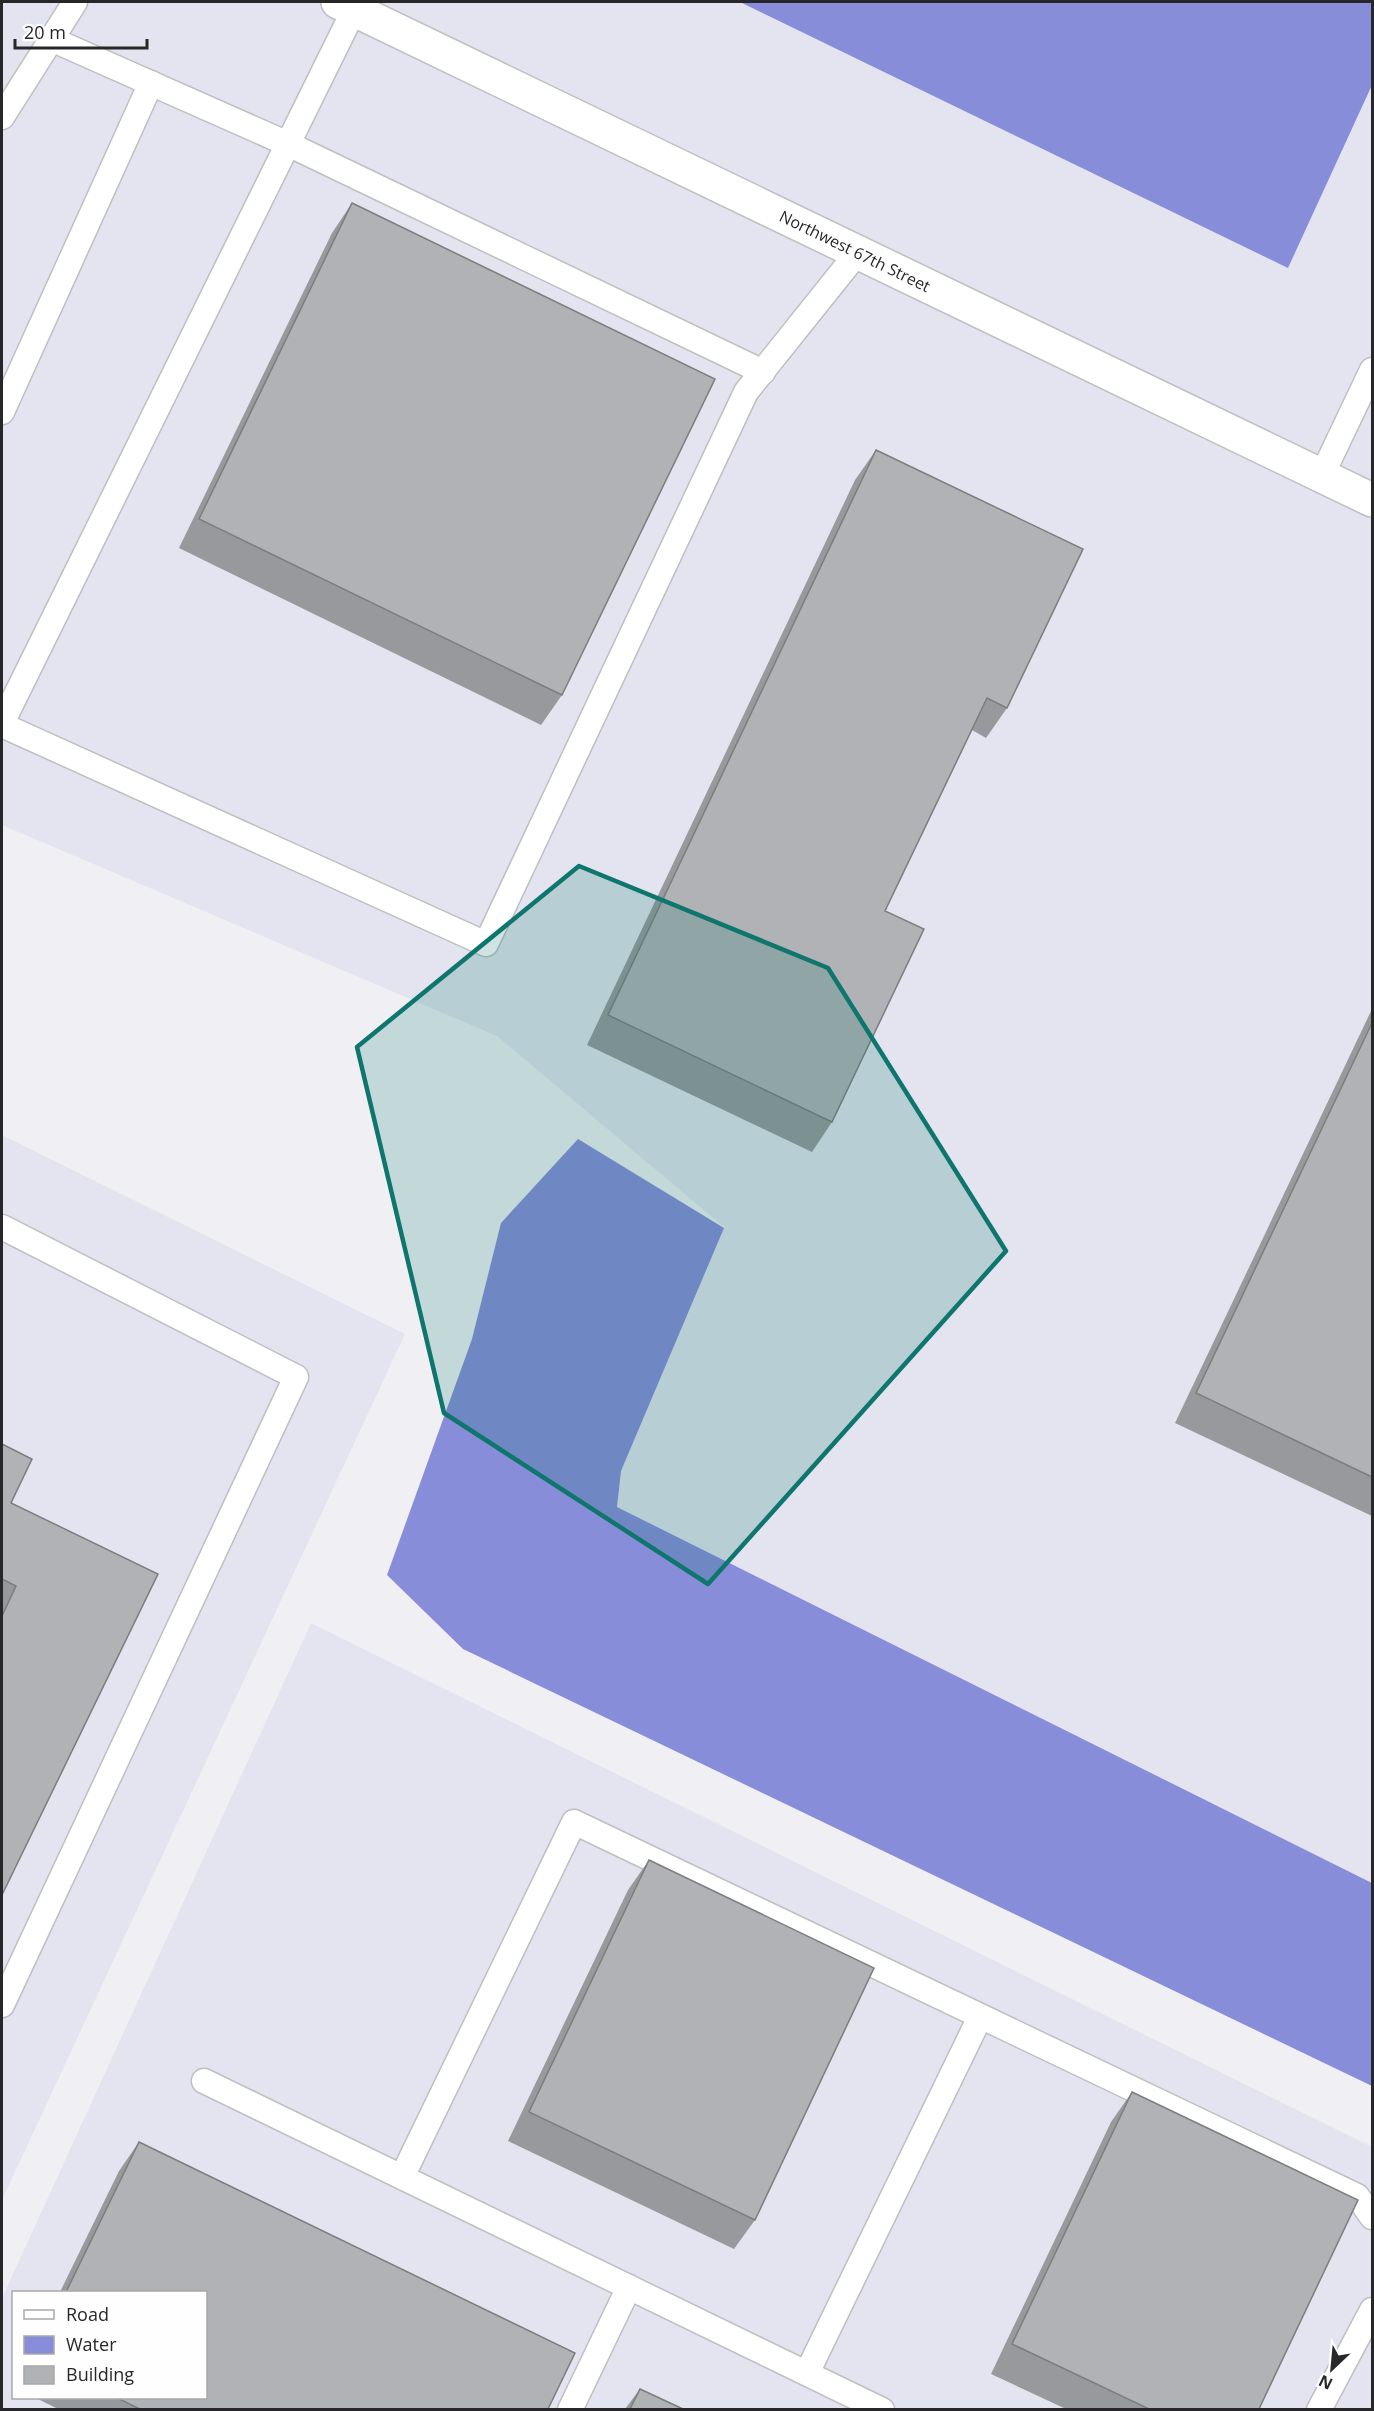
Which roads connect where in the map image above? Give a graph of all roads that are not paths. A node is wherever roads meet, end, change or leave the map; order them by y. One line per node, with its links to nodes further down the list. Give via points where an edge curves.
1 (75, 2): 3 (lane)
2 (346, 6): 6 (lane); 7 (street, Northwest 67th Street)
3 (51, 39): 4 (lane); 5 (lane)
4 (151, 83): 6 (lane); 10 (lane)
5 (2, 117)
6 (288, 144): 9 (lane); 13 (lane)
7 (858, 252): 9 (lane); 11 (street, Northwest 67th Street)
8 (1372, 370): 11 (lane)
9 (763, 372): 13 (lane, via 746,392 486,944)
10 (2, 412)
11 (1322, 475): 12 (street, Northwest 67th Street)
12 (1372, 500)
13 (2, 724)
14 (2, 1227): 15 (lane, via 296,1377)
15 (2, 2005)
16 (980, 2017): 18 (lane, via 574,1822); 19 (lane, via 1356,2196); 22 (lane)
17 (204, 2081): 18 (lane)
18 (402, 2177): 20 (lane)
19 (1372, 2217)
20 (629, 2287): 22 (lane); 23 (lane)
21 (1372, 2310): 25 (lane)
22 (807, 2373): 24 (lane)
23 (570, 2409)
24 (882, 2409)
25 (1319, 2409)

